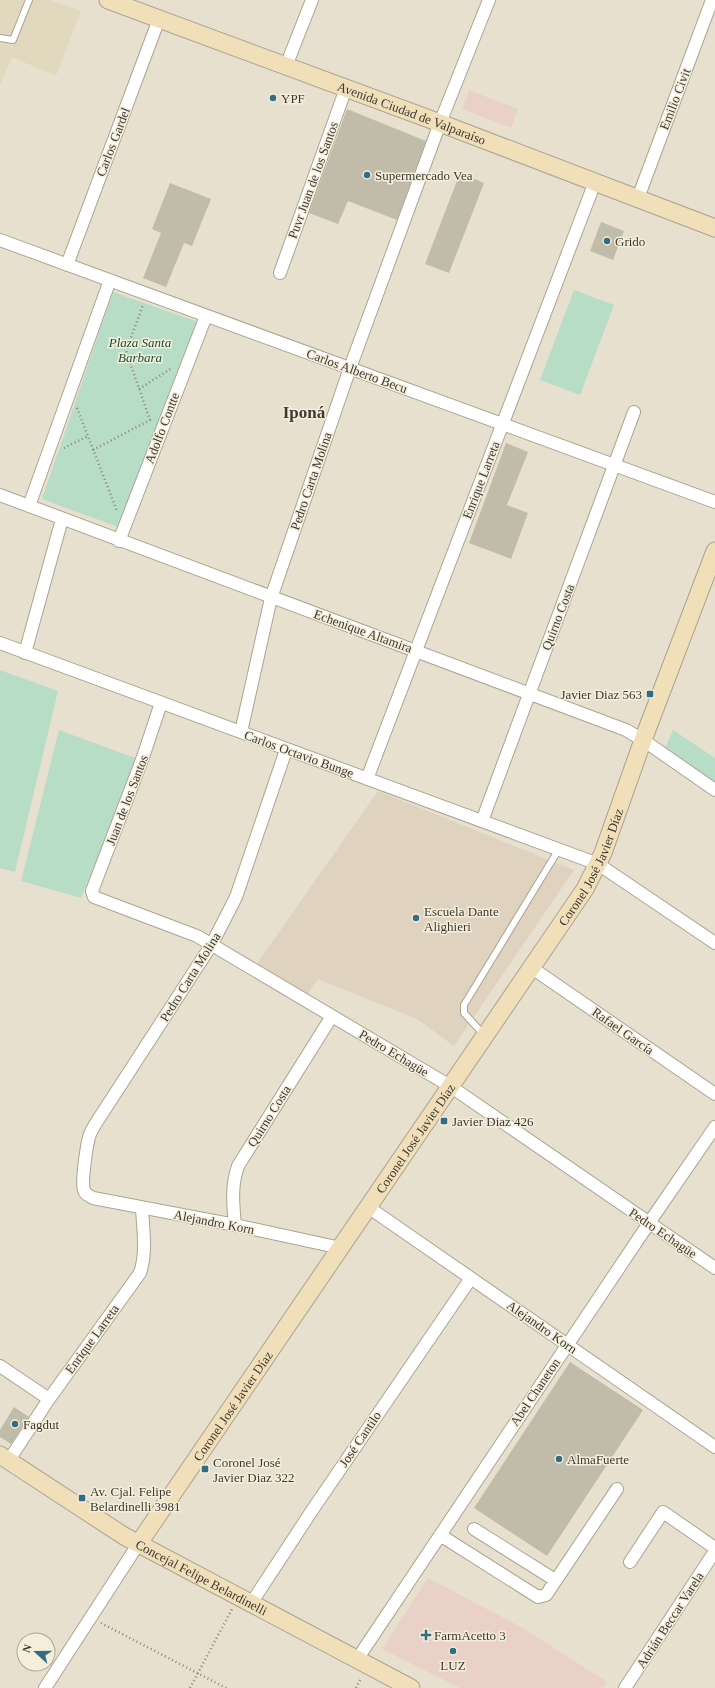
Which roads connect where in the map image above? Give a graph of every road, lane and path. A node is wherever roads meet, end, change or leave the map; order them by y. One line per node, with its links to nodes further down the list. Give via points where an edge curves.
1 (29, 0): 8 (lane, via 13,40)
2 (108, 0): 6 (main road, Avenida Ciudad de Valparaíso)
3 (312, 0): 9 (street)
4 (489, 0): 11 (street, Pedro Carta Molina)
5 (712, 0): 13 (street, Emilio Civit)
6 (127, 3): 7 (main road, Avenida Ciudad de Valparaíso)
7 (160, 19): 9 (main road, Avenida Ciudad de Valparaíso); 16 (street, Carlos Gardel)
8 (0, 38)
9 (286, 66): 10 (main road, Avenida Ciudad de Valparaíso)
10 (346, 88): 11 (main road, Avenida Ciudad de Valparaíso); 17 (street, Puvr Juan de los Santos)
11 (440, 123): 12 (main road, Avenida Ciudad de Valparaíso); 22 (street, Pedro Carta Molina)
12 (595, 182): 13 (main road, Avenida Ciudad de Valparaíso); 26 (street, Enrique Larreta)
13 (638, 198): 14 (main road, Avenida Ciudad de Valparaíso)
14 (715, 228)
15 (0, 240): 16 (street, Carlos Alberto Becu)
16 (67, 265): 18 (street, Carlos Alberto Becu)
17 (280, 272)
18 (110, 280): 19 (street, Carlos Alberto Becu); 24 (street)
19 (147, 294): 20 (street, Carlos Alberto Becu); 23 (path, via 126,352)
20 (206, 316): 21 (street, Adolfo Contte); 22 (street, Carlos Alberto Becu)
21 (190, 357): 23 (path); 35 (street, Adolfo Contte)
22 (350, 368): 26 (street, Carlos Alberto Becu); 39 (street, Pedro Carta Molina)
23 (139, 389): 28 (path, via 150,420)
24 (70, 391): 27 (path); 29 (street)
25 (634, 412): 30 (street, Quirno Costa)
26 (502, 424): 30 (street, Carlos Alberto Becu); 41 (street, Enrique Larreta)
27 (88, 436): 28 (path); 29 (path)
28 (93, 450): 35 (path)
29 (47, 457): 33 (street)
30 (614, 465): 32 (street, Carlos Alberto Becu); 43 (street, Quirno Costa)
31 (0, 495): 33 (street, Echenique Altamira)
32 (715, 502)
33 (30, 506): 34 (street, Echenique Altamira)
34 (62, 518): 36 (street, Echenique Altamira); 42 (street)
35 (124, 529): 36 (street, Adolfo Contte)
36 (119, 541): 39 (street, Echenique Altamira)
37 (715, 551): 38 (main road, Coronel José Javier Díaz)
38 (710, 581): 46 (main road, Coronel José Javier Díaz)
39 (271, 598): 41 (street, Echenique Altamira); 45 (street, Pedro Carta Molina)
40 (0, 643): 42 (street, Carlos Octavio Bunge)
41 (416, 651): 43 (street, Echenique Altamira); 48 (street, Enrique Larreta)
42 (25, 652): 44 (street, Carlos Octavio Bunge)
43 (529, 694): 46 (street, Echenique Altamira, via 626,730); 50 (street, Quirno Costa)
44 (161, 703): 45 (street, Carlos Octavio Bunge); 53 (street, Juan de los Santos, via 144,757 92,891)
45 (241, 732): 47 (street, Carlos Octavio Bunge)
46 (643, 740): 49 (street, Echenique Altamira); 52 (main road, Coronel José Javier Díaz)
47 (286, 750): 48 (street, Carlos Octavio Bunge); 55 (street, Pedro Carta Molina, via 236,897)
48 (367, 779): 50 (street, Carlos Octavio Bunge)
49 (715, 790)
50 (482, 821): 51 (street, Carlos Octavio Bunge)
51 (559, 849): 52 (street, Carlos Octavio Bunge); 58 (lane, via 464,1005 464,1013)
52 (598, 864): 54 (street, Carlos Octavio Bunge); 56 (main road, Coronel José Javier Díaz, via 585,889)
53 (94, 897): 55 (street, Pedro Echagüe)
54 (715, 943)
55 (212, 944): 57 (street, Pedro Echagüe); 62 (street, Pedro Carta Molina, via 90,1134 83,1184)
56 (532, 968): 58 (main road, Coronel José Javier Díaz); 60 (street, Rafael García)
57 (332, 1016): 59 (street, Pedro Echagüe); 66 (street, Quirno Costa, via 238,1166 232,1192)
58 (484, 1036): 59 (main road, Coronel José Javier Díaz)
59 (450, 1086): 63 (main road, Coronel José Javier Díaz); 65 (street, Pedro Echagüe)
60 (715, 1094)
61 (715, 1127): 65 (street, Abel Chaneton)
62 (87, 1195): 64 (street, Alejandro Korn)
63 (368, 1206): 67 (main road, Coronel José Javier Díaz); 69 (street, Alejandro Korn)
64 (142, 1208): 66 (street, Alejandro Korn); 72 (street, Enrique Larreta, via 144,1261 140,1273)
65 (649, 1223): 68 (street, Pedro Echagüe); 70 (street, Abel Chaneton)
66 (235, 1225): 67 (street, Alejandro Korn)
67 (341, 1248): 78 (main road, Coronel José Javier Díaz)
68 (715, 1268)
69 (471, 1278): 70 (street, Alejandro Korn); 82 (street, José Cantilo, via 313,1509)
70 (567, 1345): 73 (street, Alejandro Korn); 77 (street, Abel Chaneton)
71 (0, 1366): 72 (street)
72 (49, 1399): 74 (street, Enrique Larreta)
73 (715, 1447)
74 (4, 1458): 78 (main road, Concejal Felipe Belardinelli, via 124,1536)
75 (617, 1489): 81 (street)
76 (474, 1529): 81 (street)
77 (440, 1535): 81 (street, via 538,1597 546,1595); 84 (street, Abel Chaneton)
78 (139, 1543): 82 (main road, Concejal Felipe Belardinelli); 83 (street, Coronel José Javier Díaz)
79 (715, 1550): 80 (street, via 663,1512); 90 (street, Adrián Beccar Varela)
80 (630, 1562)
81 (555, 1580)
82 (246, 1599): 84 (main road, Concejal Felipe Belardinelli); 85 (path)
83 (90, 1617): 85 (path); 86 (street, Coronel José Javier Díaz)
84 (358, 1658): 89 (main road, Concejal Felipe Belardinelli)
85 (198, 1673): 87 (path); 88 (path)
86 (49, 1687)
87 (190, 1688)
88 (226, 1688)
89 (411, 1688)
90 (625, 1688)

